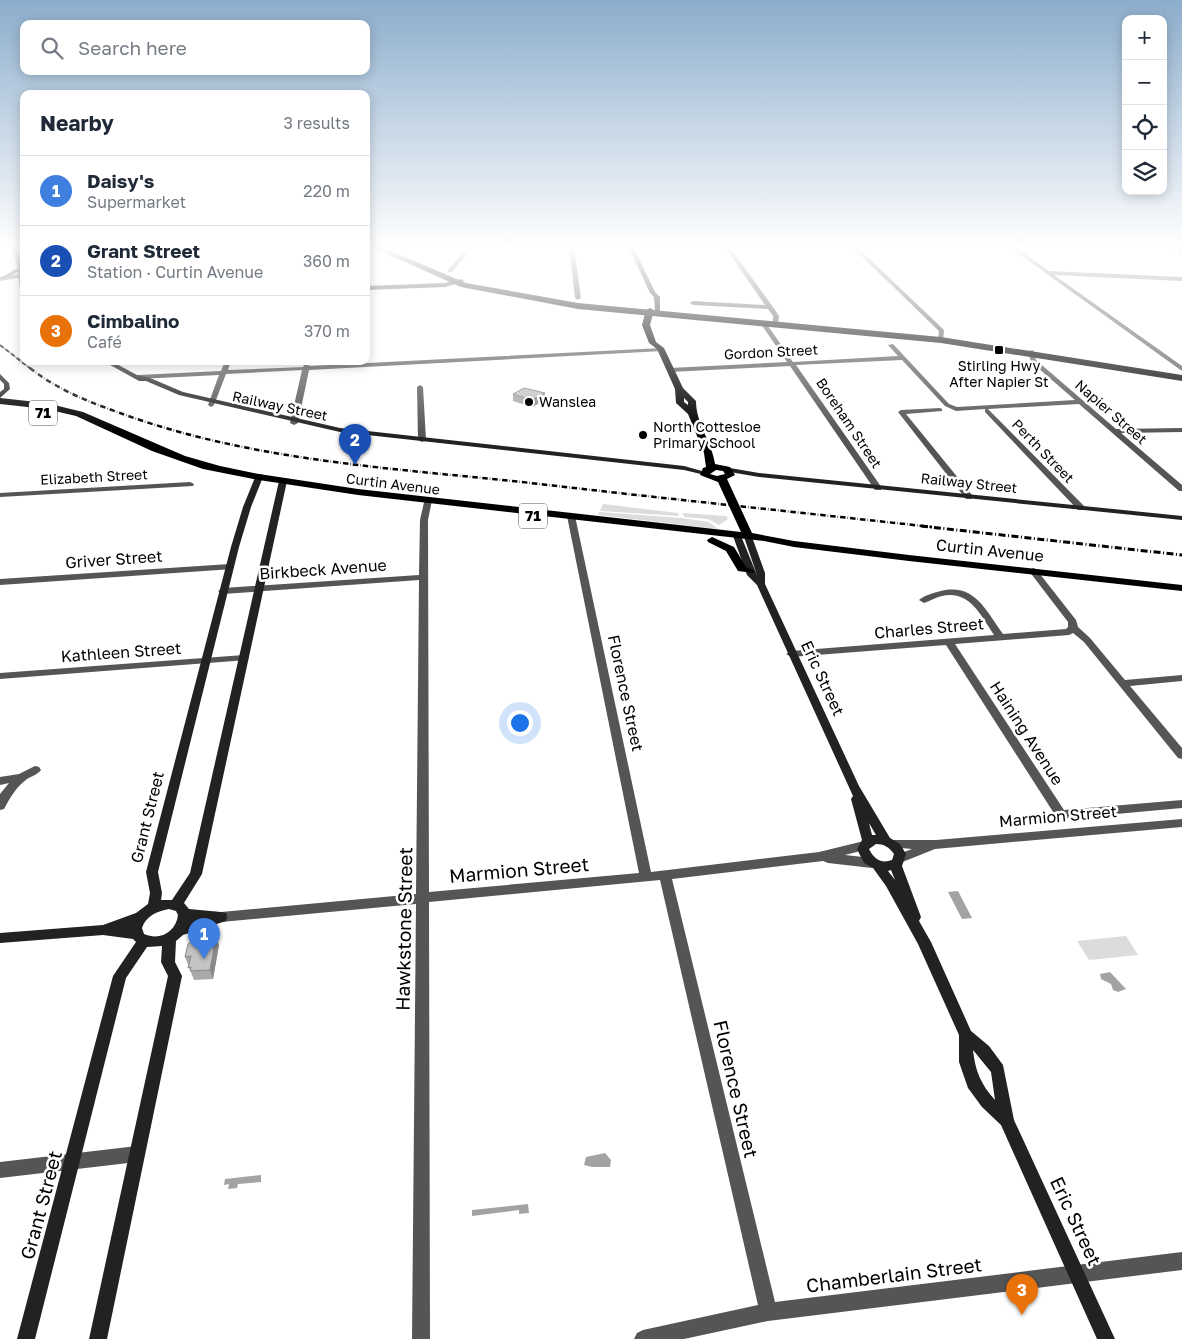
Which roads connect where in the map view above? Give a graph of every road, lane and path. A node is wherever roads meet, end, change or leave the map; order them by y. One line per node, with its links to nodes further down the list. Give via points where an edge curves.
1 (607, 308): 7 (highway)
2 (626, 308): 8 (highway)
3 (654, 308): 8 (street)
4 (771, 308): 9 (street, Boreham Street, via 776,316)
5 (918, 308): 11 (street, via 939,329)
6 (1098, 308): 22 (street)
7 (626, 311): 8 (highway); 10 (highway)
8 (654, 312): 9 (highway); 10 (main road); 13 (main road, Eric Street, via 662,342)
9 (771, 324): 11 (highway); 17 (street, Boreham Street)
10 (646, 325): 13 (main road, Eric Street, via 653,343)
11 (942, 339): 14 (highway)
12 (891, 345): 15 (street)
13 (660, 349): 16 (street); 23 (main road, Eric Street)
14 (1030, 353): 26 (highway); 32 (street, Napier Street, via 1033,361)
15 (904, 358): 17 (street, Gordon Street); 35 (street)
16 (370, 361)
17 (793, 363): 23 (street, Gordon Street); 45 (street, Boreham Street)
18 (114, 365): 27 (street, Railway Street)
19 (227, 365): 24 (street)
20 (298, 365): 24 (street)
21 (307, 365): 37 (street)
22 (1182, 369)
23 (670, 370): 41 (main road, Eric Street, via 679,389 680,403 692,413)
24 (224, 373): 27 (street); 33 (street)
25 (0, 376): 29 (street, via 6,380)
26 (1182, 376)
27 (138, 377): 33 (street, Railway Street, via 177,396)
28 (420, 387): 40 (street)
29 (3, 392): 31 (highway)
30 (0, 401): 31 (highway, 71)
31 (14, 402): 42 (highway, Curtin Avenue / 71, via 90,418 155,449)
32 (1080, 402): 35 (street); 39 (street, Napier Street)
33 (211, 404): 37 (street, Railway Street)
34 (0, 406): 42 (highway, Curtin Avenue / 71, via 57,415 85,424 140,452 186,467)
35 (944, 408): 48 (street, via 901,412)
36 (987, 411): 50 (street, Perth Street)
37 (295, 422): 40 (street, Railway Street, via 340,433)
38 (1182, 430): 39 (street)
39 (1114, 431): 46 (street, Napier Street)
40 (422, 440): 41 (street, Railway Street)
41 (717, 473): 45 (street, Railway Street); 53 (main road, Eric Street)
42 (258, 480): 43 (main road, Curtin Avenue / 71); 57 (street, Grant Street)
43 (282, 483): 49 (main road, Curtin Avenue / 71); 64 (street)
44 (190, 484): 47 (street, Elizabeth Street)
45 (878, 488): 48 (street, Railway Street)
46 (1182, 489)
47 (0, 495)
48 (969, 497): 50 (street, Railway Street)
49 (425, 501): 51 (main road, Curtin Avenue / 71); 60 (street, Hawkstone Street)
50 (1081, 508): 52 (street, Railway Street)
51 (572, 518): 54 (main road, Curtin Avenue / 71); 55 (main road, Curtin Avenue / 71); 93 (street, Florence Street)
52 (1180, 518)
53 (737, 519): 54 (main road, Eric Street); 56 (main road, Eric Street)
54 (737, 539): 55 (main road, Curtin Avenue / 71); 56 (main road, Curtin Avenue / 71); 58 (street, Eric Street)
55 (712, 540): 58 (main road, via 730,549 742,568)
56 (749, 540): 59 (main road, Curtin Avenue); 62 (street, Eric Street, via 761,572)
57 (230, 567): 61 (street, Griver Street); 66 (street, Grant Street)
58 (749, 571): 62 (street, Eric Street)
59 (1033, 571): 63 (main road, Curtin Avenue); 69 (street, via 1073,622)
60 (424, 577): 64 (street, Birkbeck Avenue); 94 (street, Hawkstone Street)
61 (0, 582)
62 (760, 584): 72 (street, Eric Street)
63 (1182, 588)
64 (260, 589): 66 (street, Birkbeck Avenue); 73 (street)
65 (926, 589): 67 (street)
66 (224, 591): 74 (street, Grant Street)
67 (934, 595): 68 (street); 70 (street, via 952,592 972,599)
68 (924, 600)
69 (1071, 630): 70 (street, Charles Street); 77 (street, via 1087,640)
70 (1000, 637): 71 (street, Charles Street)
71 (948, 642): 72 (street, Charles Street); 83 (street, Haining Avenue, via 1061,815)
72 (791, 654): 82 (street, Eric Street)
73 (244, 658): 74 (street, Kathleen Street); 96 (street, via 196,874)
74 (205, 661): 75 (street, Kathleen Street); 95 (street, Grant Street, via 152,872 156,893)
75 (0, 676)
76 (1182, 678): 77 (street)
77 (1123, 683): 78 (street)
78 (1182, 755)
79 (35, 770): 80 (street)
80 (22, 777): 81 (street); 84 (street, via 5,795)
81 (0, 781)
82 (853, 786): 86 (street, Eric Street); 87 (street, Eric Street)
83 (1182, 804)
84 (0, 806)
85 (1182, 823): 88 (street, Marmion Street)
86 (889, 842): 87 (street, via 877,839); 88 (street, Marmion Street); 90 (street, via 899,850)
87 (866, 844): 89 (street, Marmion Street); 91 (street, via 864,855)
88 (936, 845): 90 (street, Marmion Street)
89 (819, 857): 91 (street, Marmion Street); 92 (street, Marmion Street)
90 (897, 861): 91 (street, via 887,867); 103 (street, Eric Street)
91 (875, 864): 103 (street, Eric Street, via 890,883)
92 (665, 875): 93 (street, Marmion Street); 111 (street, Florence Street)
93 (646, 877): 94 (street, Marmion Street)
94 (423, 897): 98 (street, Marmion Street); 114 (street, Hawkstone Street)
95 (154, 907): 96 (street); 97 (street)
96 (180, 910): 98 (street, Marmion Street); 100 (street, via 183,926)
97 (140, 916): 99 (street); 102 (street, via 136,922)
98 (221, 917): 100 (street, Marmion Street)
99 (103, 930): 101 (street); 102 (street)
100 (174, 935): 102 (street, via 152,943); 106 (street, via 168,962 175,976)
101 (0, 938)
102 (140, 938): 107 (street, Grant Street, via 120,976)
103 (924, 942): 104 (street, Eric Street)
104 (966, 1035): 105 (street, Eric Street, via 998,1070); 105 (street, Eric Street, via 964,1053 968,1073)
105 (1006, 1120): 110 (street, Eric Street)
106 (137, 1154): 107 (street); 113 (street)
107 (73, 1161): 108 (street); 112 (street, Grant Street)
108 (0, 1170)
109 (1182, 1261): 110 (street, Chamberlain Street)
110 (1077, 1275): 111 (street, Chamberlain Street); 116 (street, Eric Street)
111 (768, 1312): 115 (street, Chamberlain Street)
112 (26, 1339)
113 (98, 1339)
114 (421, 1339)
115 (643, 1339)
116 (1106, 1339)

